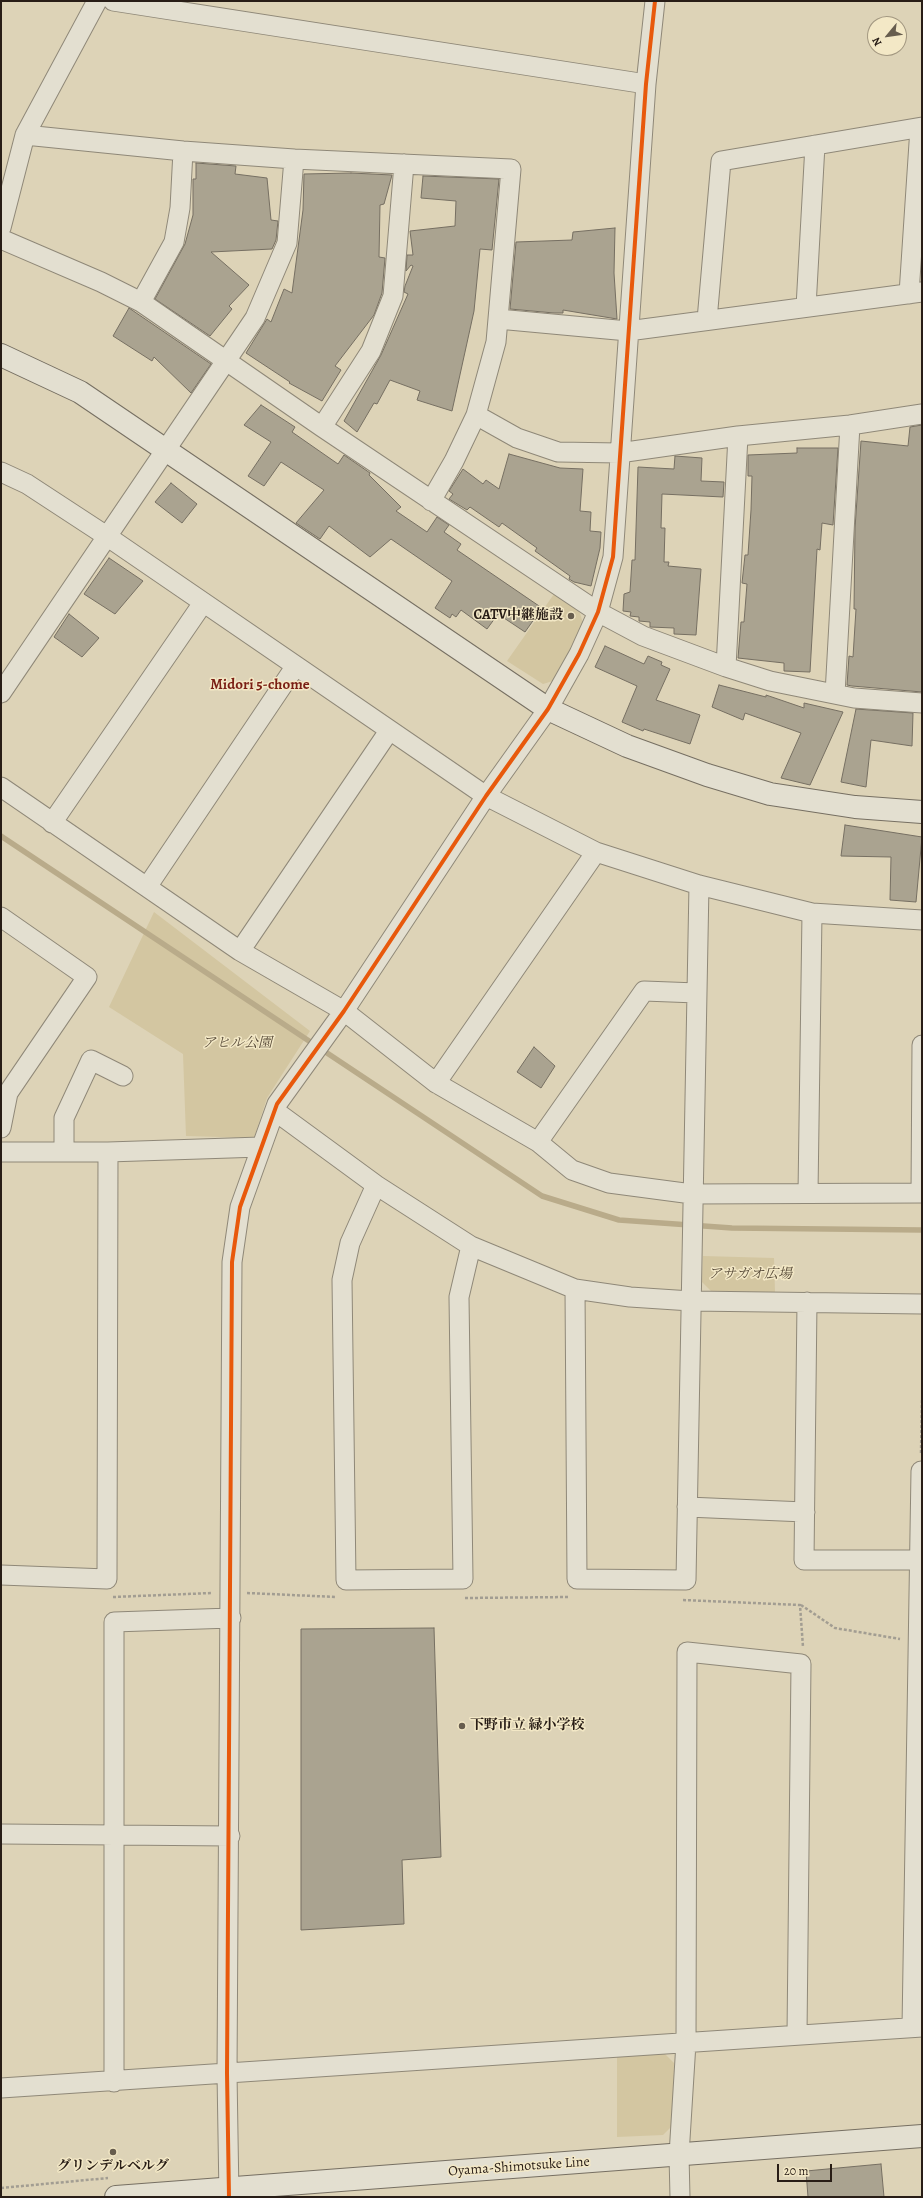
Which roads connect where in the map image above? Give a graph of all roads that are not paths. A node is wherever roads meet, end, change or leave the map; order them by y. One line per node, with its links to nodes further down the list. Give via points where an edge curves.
1 (97, 1): 6 (street)
2 (113, 1): 4 (street)
3 (655, 1): 4 (street)
4 (646, 84): 18 (street)
5 (921, 128): 7 (street); 13 (street)
6 (25, 135): 8 (street); 11 (street)
7 (816, 145): 15 (street); 17 (street, via 721,161)
8 (183, 151): 9 (street); 14 (street, via 180,208 174,242)
9 (294, 159): 10 (street); 20 (street, via 286,243 255,318)
10 (404, 164): 16 (street, via 510,169); 24 (street, via 393,296 371,351)
11 (1, 228)
12 (1, 239): 14 (street)
13 (915, 293): 15 (street)
14 (141, 302): 20 (street)
15 (806, 308): 17 (street)
16 (498, 319): 18 (street); 22 (street, via 496,342)
17 (707, 320): 18 (street)
18 (628, 330): 27 (street)
19 (1, 355): 26 (street, via 80,392)
20 (227, 362): 24 (street); 26 (street)
21 (922, 414): 23 (street)
22 (476, 415): 27 (street, via 517,438 558,452); 29 (street)
23 (850, 425): 25 (street); 37 (street)
24 (322, 427): 29 (street)
25 (738, 436): 27 (street); 34 (street)
26 (167, 450): 30 (street); 39 (street)
27 (619, 453): 32 (street, via 613,557)
28 (1, 472): 30 (street, via 27,484)
29 (431, 501): 32 (street)
30 (108, 537): 31 (street); 35 (street)
31 (202, 603): 33 (street); 44 (street)
32 (598, 612): 34 (street, via 643,636); 39 (street, via 579,654)
33 (296, 667): 40 (street); 47 (street)
34 (726, 667): 37 (street, via 770,681)
35 (8, 671): 36 (street)
36 (1, 693)
37 (835, 694): 38 (street, via 854,698)
38 (922, 703)
39 (548, 709): 42 (street); 43 (street, via 627,746 707,775 770,794 855,807)
40 (389, 731): 42 (street); 51 (street)
41 (1, 787): 44 (street)
42 (486, 796): 45 (street); 53 (street)
43 (922, 812)
44 (52, 823): 47 (street)
45 (596, 852): 46 (street); 56 (street)
46 (699, 885): 48 (street); 52 (street)
47 (147, 887): 51 (street)
48 (812, 913): 50 (street); 65 (street)
49 (1, 917): 58 (street, via 87,977 8,1093)
50 (922, 920)
51 (240, 951): 53 (street)
52 (697, 993): 59 (street, via 644,991); 67 (street)
53 (344, 1011): 56 (street); 57 (street, via 277,1104)
54 (922, 1045): 66 (street)
55 (123, 1076): 62 (street, via 91,1060 64,1118)
56 (436, 1083): 59 (street)
57 (275, 1111): 60 (street); 64 (street)
58 (1, 1128)
59 (538, 1142): 67 (street, via 572,1170 608,1183)
60 (261, 1147): 63 (street); 78 (street, via 240,1207 232,1262)
61 (1, 1152): 62 (street)
62 (64, 1152): 63 (street)
63 (108, 1152): 77 (street, via 107,1579)
64 (376, 1185): 68 (street); 68 (street, via 350,1243 342,1280 346,1580 464,1579 459,1297)
65 (808, 1193): 66 (street); 67 (street)
66 (921, 1193)
67 (692, 1194): 70 (street)
68 (471, 1246): 69 (street)
69 (575, 1289): 70 (street, via 630,1297); 74 (street, via 577,1579 686,1580)
70 (691, 1301): 71 (street); 74 (street)
71 (807, 1302): 72 (street); 75 (street)
72 (922, 1304)
73 (921, 1471): 76 (street)
74 (687, 1507): 75 (street)
75 (805, 1512): 76 (street, via 804,1560)
76 (920, 1560): 79 (street)
77 (1, 1575)
78 (231, 1618): 81 (street, via 114,1622); 82 (street)
79 (920, 1679): 83 (street)
80 (1, 1834): 81 (street)
81 (114, 1835): 82 (street); 87 (street)
82 (230, 1836): 86 (street)
83 (917, 2027): 84 (street)
84 (797, 2034): 85 (street); 85 (street, via 801,1664 686,1652)
85 (686, 2043): 86 (street); 90 (street)
86 (227, 2073): 87 (street); 91 (street)
87 (114, 2082): 88 (street)
88 (1, 2088)
89 (922, 2136): 90 (street, Oyama-Shimotsuke Line)
90 (679, 2155): 91 (street, Oyama-Shimotsuke Line); 93 (street)
91 (229, 2193): 92 (street, Oyama-Shimotsuke Line)
92 (116, 2197)
93 (680, 2197)

